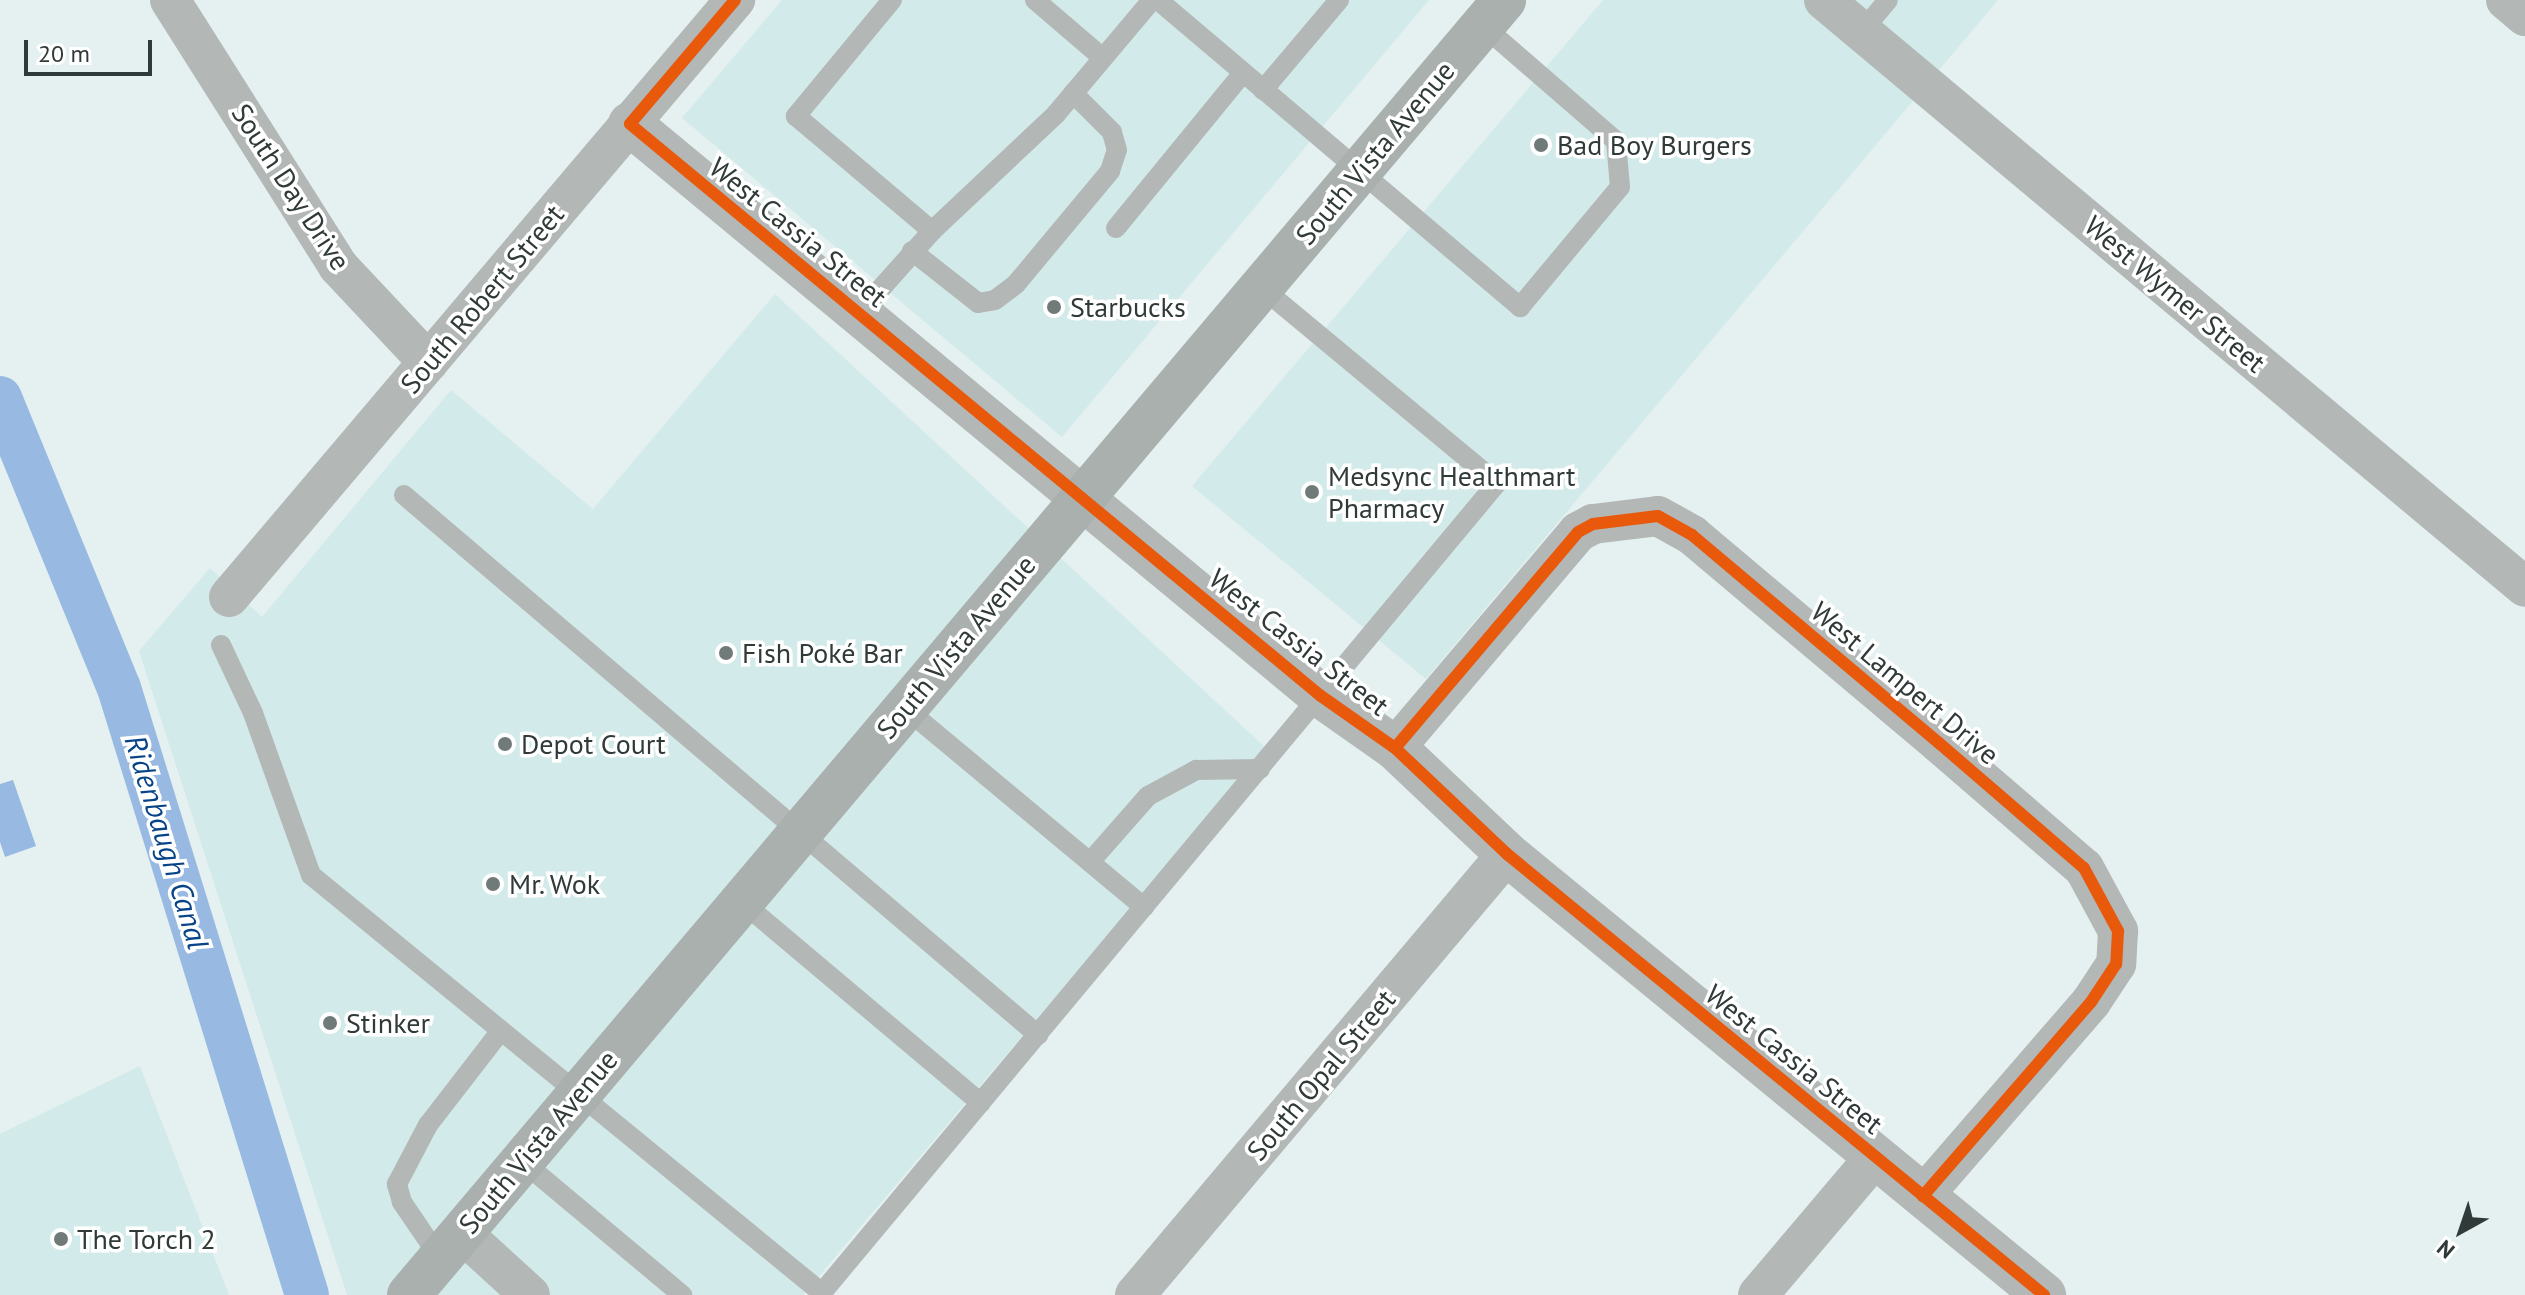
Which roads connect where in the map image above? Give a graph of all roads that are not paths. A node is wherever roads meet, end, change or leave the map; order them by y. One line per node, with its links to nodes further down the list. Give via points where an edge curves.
1 (170, 0): 25 (street, South Day Drive, via 338,266)
2 (735, 0): 18 (street, South Robert Street)
3 (892, 0): 21 (lane, via 796,116)
4 (1035, 0): 14 (lane)
5 (1152, 0): 14 (lane)
6 (1158, 0): 15 (lane)
7 (1339, 0): 16 (lane)
8 (1824, 0): 13 (street, West Wymer Street)
9 (1888, 0): 13 (lane)
10 (2506, 0): 12 (street)
11 (1493, 13): 19 (main road, South Vista Avenue); 19 (lane, via 1616,141 1620,187 1520,307)
12 (2525, 16)
13 (1862, 31): 28 (street, West Wymer Street)
14 (1103, 58): 17 (lane)
15 (1243, 73): 16 (lane); 20 (lane)
16 (1263, 90): 19 (lane)
17 (1073, 93): 21 (lane); 22 (lane, via 1106,124 1117,150 1110,171 1016,284 995,300 978,303)
18 (630, 124): 24 (street, West Cassia Street); 25 (street, South Robert Street)
19 (1360, 170): 23 (main road, South Vista Avenue)
20 (1116, 228)
21 (932, 231): 22 (lane)
22 (912, 251): 24 (lane)
23 (1261, 287): 27 (main road, South Vista Avenue); 31 (lane, via 1497,483)
24 (859, 313): 27 (street, West Cassia Street)
25 (428, 362): 29 (street, South Robert Street)
26 (404, 495): 35 (lane)
27 (1084, 496): 31 (street, West Cassia Street); 32 (main road, South Vista Avenue)
28 (2525, 587)
29 (229, 597)
30 (221, 645): 40 (lane, via 253,713 311,875)
31 (1321, 696): 33 (street, West Cassia Street); 34 (lane)
32 (905, 708): 35 (main road, South Vista Avenue); 37 (lane)
33 (1395, 748): 36 (street, West Cassia Street); 46 (street, West Lampert Drive, via 1578,532 1593,524 1658,516 1692,535 1939,743 2084,868 2118,931 2116,964 2091,1002)
34 (1260, 769): 37 (lane, via 1196,770 1148,796); 39 (lane)
35 (798, 834): 38 (main road, South Vista Avenue); 41 (lane)
36 (1507, 854): 44 (street, West Cassia Street); 52 (street, South Opal Street)
37 (1090, 862): 39 (lane)
38 (742, 902): 42 (main road, South Vista Avenue); 43 (lane)
39 (1144, 907): 41 (lane)
40 (500, 1032): 42 (lane); 47 (lane, via 428,1125 397,1184 402,1202)
41 (1038, 1035): 43 (lane)
42 (580, 1093): 45 (main road, South Vista Avenue); 48 (lane)
43 (981, 1103): 48 (lane)
44 (1875, 1157): 46 (street, West Cassia Street); 53 (street)
45 (522, 1161): 47 (main road, South Vista Avenue); 51 (lane)
46 (1923, 1196): 54 (street, West Cassia Street)
47 (451, 1246): 49 (main road, South Vista Avenue); 50 (street)
48 (821, 1294)
49 (409, 1295)
50 (530, 1295)
51 (682, 1295)
52 (1135, 1295)
53 (1758, 1295)
54 (2044, 1295)

